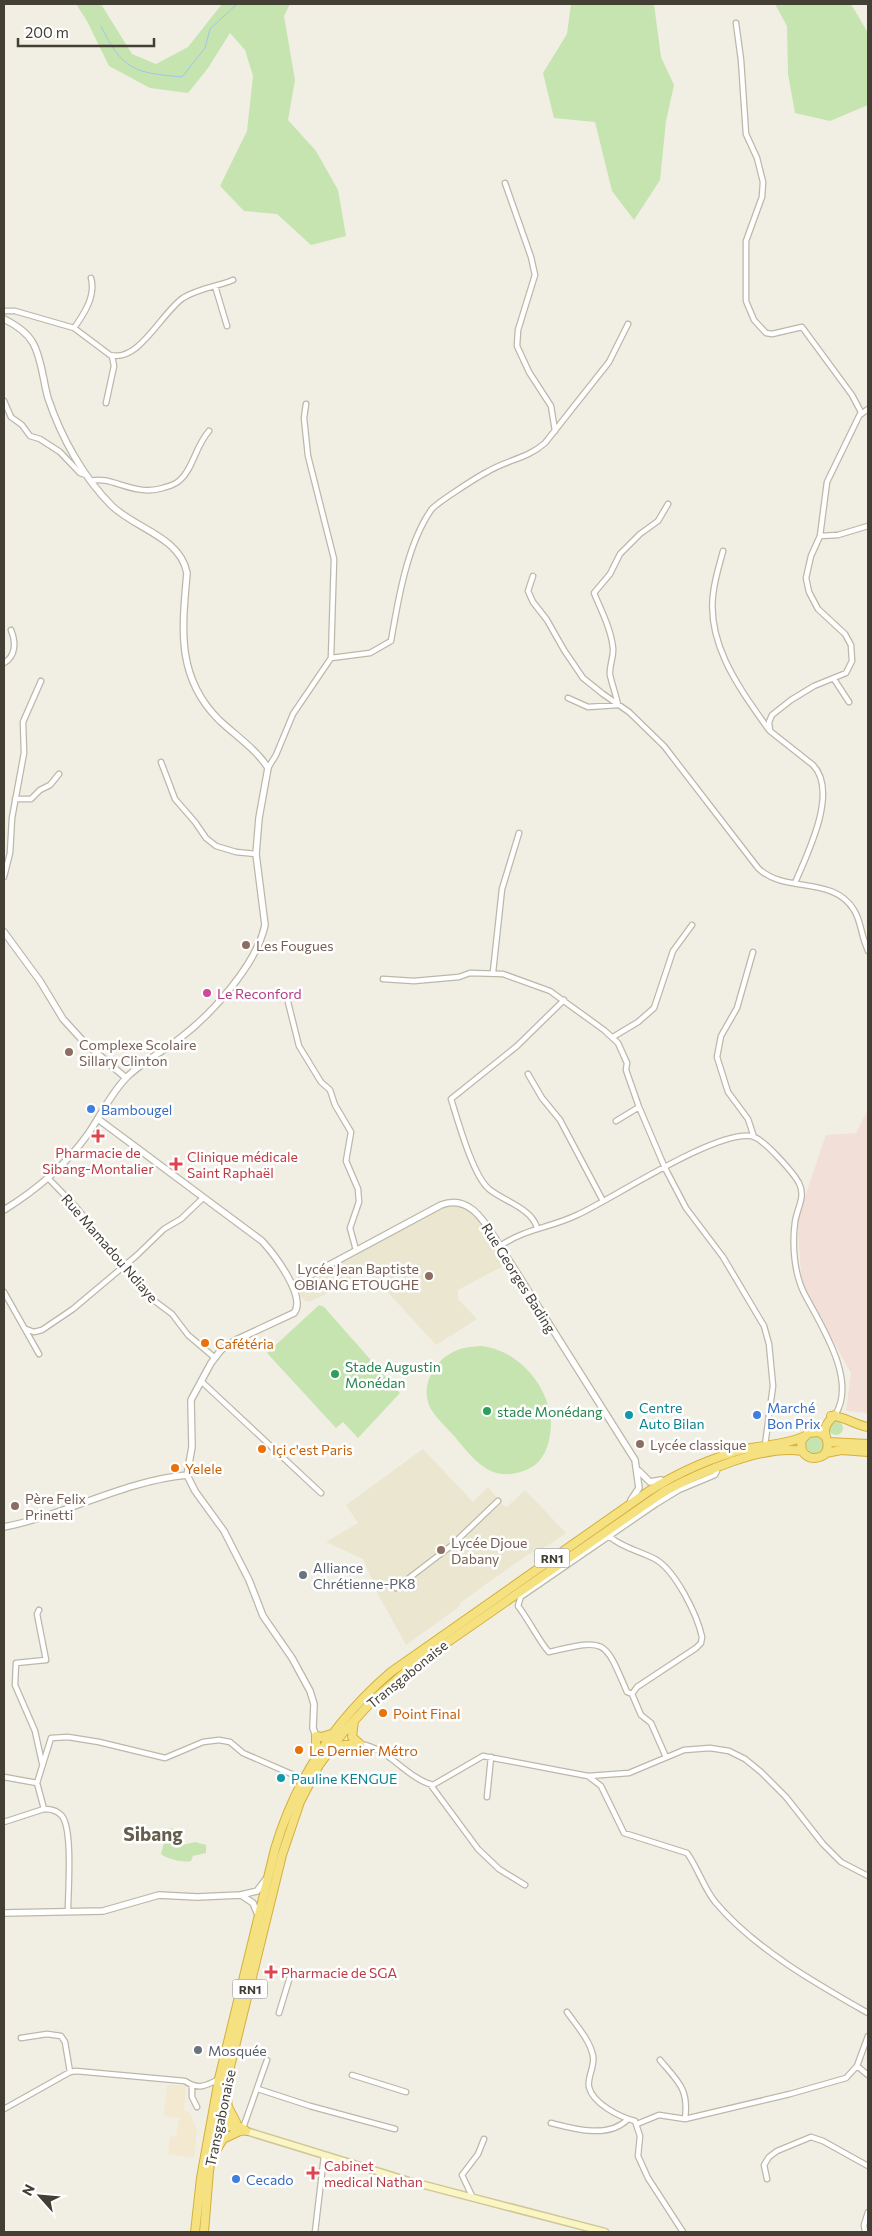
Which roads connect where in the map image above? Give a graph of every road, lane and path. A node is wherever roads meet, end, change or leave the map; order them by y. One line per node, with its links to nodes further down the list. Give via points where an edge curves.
1 (736, 23): 16 (street, via 746,134 763,182 762,197 746,241 746,301 758,326 766,333 802,327 859,405)
2 (505, 183): 18 (street, via 535,275 518,330 517,346 551,406)
3 (91, 278): 10 (street, via 93,291)
4 (233, 280): 5 (street)
5 (215, 286): 9 (street); 11 (street, via 196,290 182,299 168,311 143,343 132,351)
6 (4, 311): 10 (street, via 15,311)
7 (4, 319): 19 (street, via 33,343 48,399)
8 (628, 324): 18 (street, via 609,362)
9 (227, 326)
10 (74, 328): 11 (street)
11 (112, 356): 13 (street, via 114,366)
12 (4, 401): 19 (street, via 12,417 30,436 60,452)
13 (106, 403)
14 (306, 404): 27 (street, via 304,418 308,456 334,559)
15 (868, 409): 16 (street)
16 (860, 414): 23 (street, via 827,482)
17 (209, 431): 20 (street, via 200,441 184,476 172,486 143,491 108,481)
18 (555, 431): 27 (street, via 536,451 489,470 436,505 414,545 396,602 391,641 370,653)
19 (86, 475): 20 (street)
20 (95, 486): 36 (street, via 117,510 152,532 185,563 183,643 191,679 207,706)
21 (668, 504): 33 (street, via 658,521 620,554 610,574 594,593 601,604 612,639 610,676)
22 (868, 526): 23 (street, via 838,535)
23 (820, 536): 29 (street, via 806,578 809,592 818,609 852,645 853,656 846,673)
24 (723, 551): 34 (street, via 712,604 719,645 729,671)
25 (533, 576): 33 (street, via 528,591 564,650 583,678)
26 (11, 630): 28 (street, via 13,652)
27 (331, 658): 36 (street, via 297,707)
28 (4, 663)
29 (834, 678): 32 (street); 34 (street, via 814,686 772,715)
30 (41, 681): 38 (street, via 24,722 24,753)
31 (568, 698): 33 (street, via 588,707)
32 (849, 702)
33 (618, 705): 42 (street, via 664,746 758,868 772,879)
34 (770, 731): 42 (street, via 813,764 822,780 822,810)
35 (160, 762): 40 (street, via 175,799 206,838 216,846)
36 (268, 768): 40 (street)
37 (58, 774): 38 (street, via 31,799)
38 (14, 799): 41 (street, via 10,853)
39 (519, 834): 48 (street, via 502,888)
40 (256, 854): 54 (street, via 265,925 249,963 188,1033)
41 (4, 877)
42 (795, 883): 45 (street, via 826,890 846,900 858,918)
43 (692, 924): 52 (street, via 673,951 654,1008)
44 (4, 932): 54 (street, via 63,1019)
45 (867, 942): 46 (street)
46 (868, 951)
47 (754, 952): 58 (street, via 738,1008 721,1036 717,1057 728,1092 748,1119)
48 (493, 972): 49 (street, via 414,981); 50 (street, via 537,985)
49 (383, 979)
50 (564, 1000): 52 (street); 64 (street, via 516,1046 451,1100 470,1156 488,1188 526,1212)
51 (288, 1002): 66 (street, via 299,1046 321,1082 330,1090 350,1132 346,1161 358,1189 359,1202 350,1228)
52 (613, 1037): 55 (street, via 627,1063 626,1070)
53 (528, 1074): 62 (street, via 560,1120)
54 (126, 1078): 56 (street)
55 (639, 1107): 57 (street); 59 (street)
56 (98, 1119): 60 (street); 61 (street)
57 (616, 1121)
58 (754, 1137): 59 (street, via 730,1138); 74 (street, via 794,1176 801,1189 802,1198 794,1228 797,1275 838,1365 842,1389)
59 (664, 1168): 62 (street); 80 (street, via 686,1208 723,1257 764,1326 773,1386)
60 (49, 1178): 63 (street); 67 (street, Rue Mamadou Ndiaye)
61 (204, 1198): 67 (street); 68 (street, via 262,1241)
62 (603, 1201): 64 (street, via 573,1217)
63 (4, 1210)
64 (537, 1228): 65 (street)
65 (500, 1246): 66 (street, Rue Georges Bading, via 475,1211 454,1202 441,1205); 85 (street, Rue Georges Bading, via 633,1457)
66 (356, 1250): 68 (street, Rue Georges Bading)
67 (124, 1266): 70 (street, via 73,1309 42,1330); 72 (street, Rue Mamadou Ndiaye, via 152,1301 172,1314 194,1341)
68 (292, 1285): 72 (street, via 298,1303 294,1313 236,1340)
69 (4, 1292): 70 (street)
70 (26, 1329): 71 (street)
71 (39, 1354)
72 (215, 1358): 73 (street)
73 (201, 1380): 87 (street, via 191,1400 192,1447); 88 (street)
74 (835, 1416): 75 (highway); 76 (highway, via 827,1418); 78 (highway, via 826,1424)
75 (868, 1427)
76 (816, 1431): 77 (highway, RN1); 78 (highway)
77 (803, 1438): 80 (highway, Transgabonaise / RN1); 81 (highway, via 800,1444)
78 (827, 1440): 79 (highway); 83 (highway)
79 (868, 1444)
80 (765, 1445): 86 (highway, Transgabonaise / RN1, via 728,1454)
81 (802, 1451): 83 (highway, RN1, via 814,1459); 84 (highway, Transgabonaise / RN1, via 762,1454)
82 (868, 1452): 83 (highway, RN1, via 841,1450)
83 (826, 1453)
84 (717, 1468): 92 (street, via 714,1475 668,1497); 93 (highway, Transgabonaise / RN1, via 665,1491)
85 (637, 1469): 86 (street, via 644,1478 653,1482); 90 (street, via 638,1492)
86 (681, 1473): 90 (highway, Transgabonaise / RN1)
87 (187, 1475): 91 (street, via 147,1481 53,1514); 100 (street, via 224,1531 263,1616 310,1691)
88 (321, 1493)
89 (498, 1501): 94 (street, via 451,1546)
90 (617, 1513): 99 (highway, Transgabonaise / RN1, via 391,1672)
91 (4, 1527)
92 (610, 1537): 93 (street); 97 (street, via 664,1566 688,1600 702,1637 696,1648 637,1687)
93 (565, 1564): 95 (highway, Transgabonaise / RN1)
94 (396, 1588)
95 (523, 1592): 97 (street, via 518,1606 545,1649 550,1652 580,1644 603,1647 612,1656 627,1692); 98 (highway, Transgabonaise / RN1, via 410,1669)
96 (38, 1610): 106 (street, via 46,1660 16,1663 14,1677 36,1731)
97 (632, 1694): 105 (street, via 641,1714 651,1723)
98 (356, 1717): 101 (highway, via 351,1734); 102 (highway, Transgabonaise / RN1)
99 (332, 1733): 100 (highway); 103 (highway, RN1)
100 (316, 1736): 103 (highway)
101 (360, 1744): 102 (highway, via 344,1745); 111 (street, via 376,1748)
102 (326, 1755): 137 (highway, Transgabonaise / RN1, via 304,1794 286,1839)
103 (316, 1756): 109 (highway, Transgabonaise / RN1)
104 (491, 1757): 107 (street); 111 (street, via 476,1759 436,1784); 112 (street)
105 (666, 1757): 107 (street, via 629,1773); 115 (street, via 684,1750 710,1748 729,1751 745,1759 786,1797 823,1844)
106 (42, 1764): 109 (street, via 51,1738 99,1742 165,1758 203,1742 218,1740 230,1742 243,1752); 110 (street)
107 (588, 1776): 125 (street, via 601,1786 624,1833 687,1853 715,1901 736,1924 810,1980)
108 (4, 1777): 110 (street)
109 (303, 1779): 116 (highway, Transgabonaise / RN1, via 286,1813)
110 (37, 1783): 113 (street)
111 (430, 1784): 117 (street, via 478,1849 499,1869)
112 (487, 1797)
113 (44, 1808): 114 (street); 119 (street, via 62,1816 65,1823 70,1857)
114 (4, 1822)
115 (868, 1876)
116 (267, 1878): 118 (street, via 257,1891); 121 (highway, Transgabonaise / RN1)
117 (524, 1884)
118 (241, 1895): 119 (street, via 159,1895 108,1910); 121 (street, via 253,1902)
119 (68, 1911): 120 (street)
120 (4, 1913)
121 (258, 1917): 134 (highway, Transgabonaise / RN1)
122 (292, 1970): 124 (street)
123 (567, 2012): 142 (street, via 593,2055 589,2087 614,2113)
124 (279, 2013)
125 (868, 2013)
126 (868, 2036): 130 (street)
127 (21, 2038): 131 (street, via 47,2034 61,2036)
128 (267, 2060): 136 (street)
129 (660, 2060): 143 (street, via 684,2090)
130 (857, 2066): 133 (street); 143 (street, via 846,2078 832,2083)
131 (70, 2072): 135 (street, via 185,2081); 140 (street)
132 (352, 2075): 138 (street)
133 (868, 2075)
134 (219, 2079): 135 (street, via 207,2086); 141 (highway, Transgabonaise / RN1)
135 (192, 2086): 139 (street, via 192,2097)
136 (258, 2089): 146 (street); 147 (street)
137 (225, 2090): 141 (highway, Transgabonaise / RN1); 146 (highway, via 228,2106)
138 (406, 2092)
139 (198, 2107)
140 (4, 2108)
141 (215, 2116): 146 (highway); 151 (highway, Transgabonaise / RN1); 155 (highway, Transgabonaise / RN1, via 201,2178)
142 (628, 2119): 144 (street, via 615,2129 574,2130); 145 (street)
143 (685, 2119): 145 (street, via 658,2115)
144 (551, 2123)
145 (637, 2124): 159 (street, via 640,2136 638,2156 648,2178)
146 (241, 2128): 149 (main road); 151 (highway, via 220,2142)
147 (395, 2129)
148 (484, 2139): 153 (street, via 478,2154 462,2176)
149 (324, 2156): 153 (main road); 157 (street)
150 (868, 2166): 152 (street, via 811,2137 798,2140 769,2158 764,2165)
151 (209, 2170): 156 (highway, Transgabonaise / RN1)
152 (767, 2179)
153 (472, 2196): 158 (main road)
154 (868, 2212): 160 (street)
155 (195, 2232)
156 (204, 2232)
157 (315, 2232)
158 (604, 2232)
159 (683, 2232)
160 (865, 2232)

